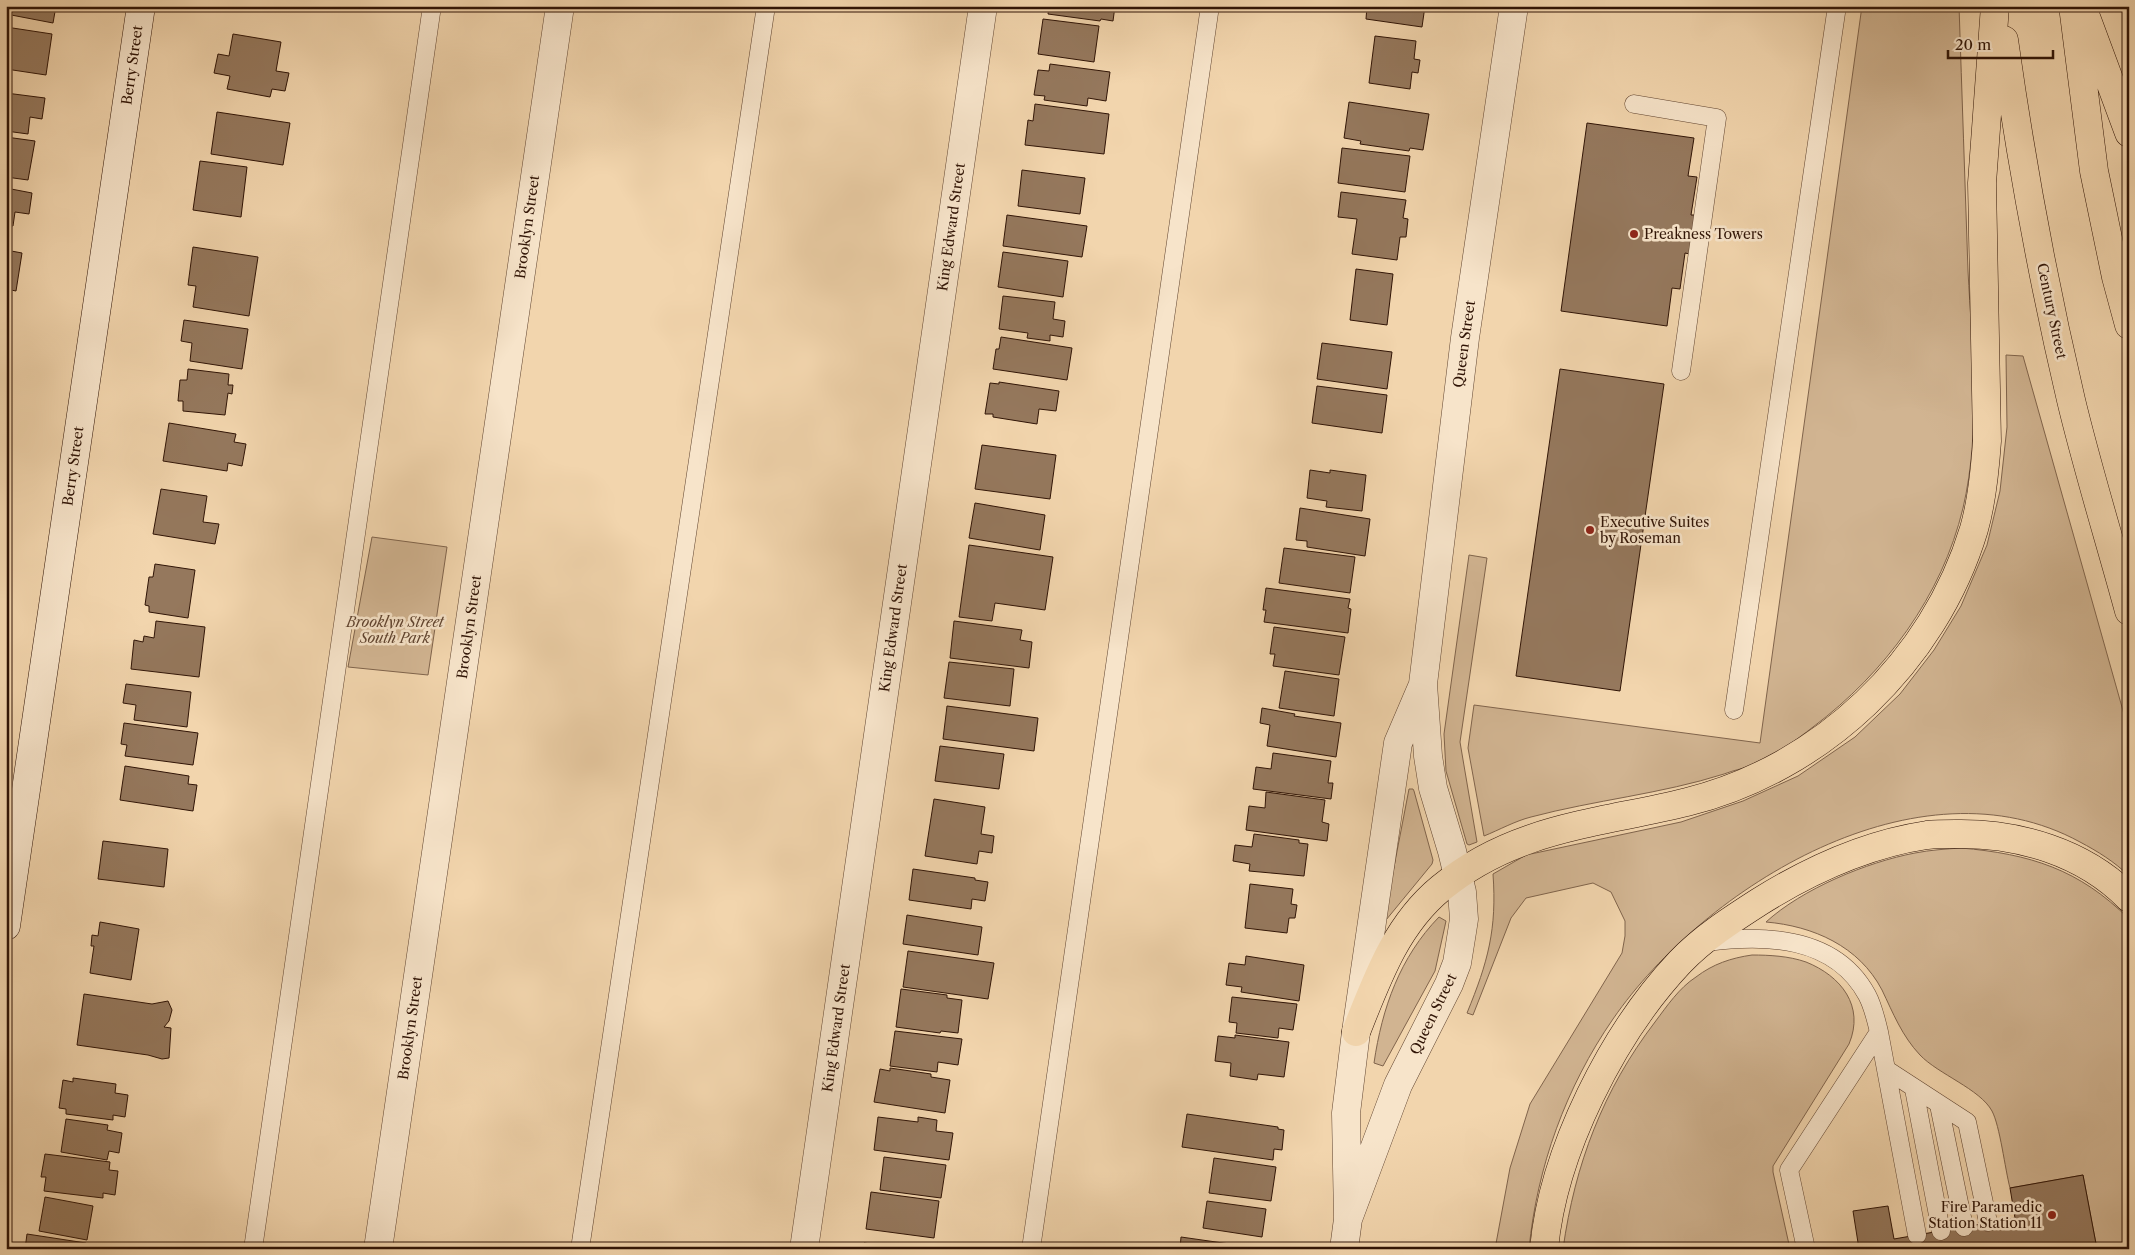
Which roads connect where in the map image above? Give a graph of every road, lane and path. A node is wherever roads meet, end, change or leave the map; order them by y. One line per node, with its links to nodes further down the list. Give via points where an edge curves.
1 (141, 6): 22 (street, Berry Street)
2 (432, 6): 34 (lane)
3 (560, 6): 35 (street, Brooklyn Street)
4 (766, 6): 36 (lane)
5 (983, 6): 37 (street, King Edward Street)
6 (1210, 6): 38 (lane)
7 (1514, 6): 18 (street, Queen Street, via 1464,338)
8 (1836, 6): 19 (lane)
9 (1994, 6): 20 (main road, via 1982,183 1985,471 1974,528 1936,614 1899,667 1861,707 1817,744 1780,767 1702,798 1530,838 1506,847)
10 (1999, 6): 17 (main road, Century Street, via 2034,229 2071,401)
11 (2073, 6): 15 (main road, via 2094,170)
12 (2082, 6): 14 (main road)
13 (1634, 104): 16 (lane, via 1717,118)
14 (2129, 133)
15 (2129, 325)
16 (1681, 371)
17 (2129, 612)
18 (1423, 684): 20 (street, Queen Street, via 1433,788); 24 (street, Queen Street, via 1398,743)
19 (1734, 710)
20 (1458, 875): 24 (main road, via 1427,900 1399,936 1382,964); 29 (street, Queen Street, via 1464,919 1456,963 1449,984 1398,1085)
21 (2129, 898): 23 (main road, via 2087,866 2052,848 2011,838 1972,834 1928,835 1846,857 1778,890)
22 (6, 926)
23 (1701, 942): 25 (lane, via 1777,939 1822,952 1860,985 1873,1008); 40 (main road, via 1655,991 1628,1027 1604,1068 1565,1158)
24 (1356, 1032): 29 (street, Queen Street, via 1346,1113)
25 (1879, 1032): 26 (lane); 41 (lane, via 1789,1170)
26 (1887, 1070): 27 (lane); 33 (lane)
27 (1914, 1089): 28 (lane); 32 (lane)
28 (1939, 1105): 30 (lane, via 1967,1122); 31 (lane)
29 (1348, 1219): 39 (street, Queen Street)
30 (1988, 1222)
31 (1964, 1227)
32 (1941, 1231)
33 (1917, 1235)
34 (253, 1249)
35 (378, 1249)
36 (580, 1249)
37 (804, 1249)
38 (1031, 1249)
39 (1344, 1249)
40 (1544, 1249)
41 (1806, 1249)

